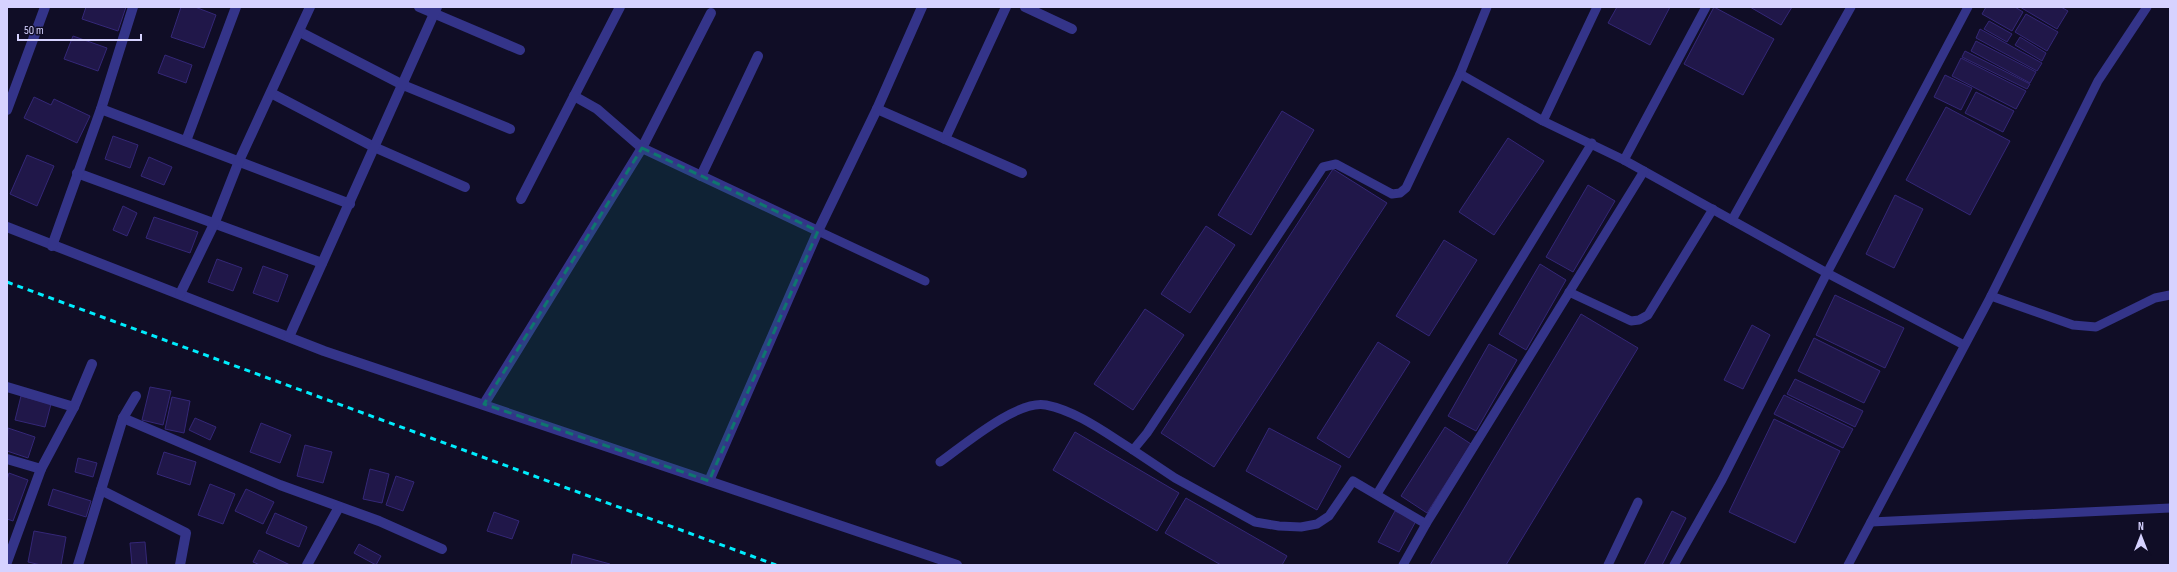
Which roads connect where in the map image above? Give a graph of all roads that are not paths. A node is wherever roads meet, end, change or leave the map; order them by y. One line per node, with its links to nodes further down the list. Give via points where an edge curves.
1 (45, 7): 28 (street)
2 (133, 7): 26 (street)
3 (236, 7): 32 (street)
4 (310, 7): 19 (street)
5 (419, 7): 16 (street)
6 (620, 7): 25 (street)
7 (922, 7): 27 (street)
8 (1006, 7): 31 (street)
9 (1025, 7): 18 (street)
10 (1487, 7): 22 (lane)
11 (1596, 7): 29 (lane)
12 (1706, 7): 36 (lane)
13 (1851, 7): 46 (lane)
14 (1968, 7): 52 (lane)
15 (2147, 7): 57 (lane, via 2098,81)
16 (436, 10): 20 (street); 23 (street)
17 (711, 13): 35 (street)
18 (1072, 29)
19 (300, 32): 23 (street); 24 (street)
20 (520, 50)
21 (758, 56): 41 (street)
22 (1460, 74): 29 (lane); 66 (lane, via 1406,188 1400,193 1392,194 1336,164 1323,167)
23 (403, 85): 30 (street); 34 (street)
24 (271, 93): 34 (street); 37 (street)
25 (574, 96): 35 (street, via 597,109); 43 (street)
26 (101, 109): 32 (street); 39 (street)
27 (876, 109): 31 (street); 49 (street)
28 (7, 110)
29 (1543, 122): 33 (lane)
30 (510, 129)
31 (945, 139): 40 (street)
32 (186, 141): 37 (street)
33 (1592, 144): 36 (lane); 72 (lane)
34 (374, 147): 42 (street); 44 (street)
35 (642, 148): 41 (street); 63 (street)
36 (1624, 160): 38 (lane)
37 (239, 161): 44 (street); 47 (street)
38 (1644, 171): 45 (lane); 54 (lane)
39 (77, 173): 47 (street); 50 (street)
40 (1022, 173)
41 (701, 176): 49 (street)
42 (465, 187)
43 (522, 199)
44 (350, 204): 51 (street)
45 (1713, 209): 46 (lane); 54 (lane, via 1648,315 1639,320 1631,320)
46 (1732, 220): 52 (lane)
47 (215, 222): 51 (street); 55 (street)
48 (7, 228): 50 (street)
49 (818, 231): 53 (lane); 70 (street)
50 (52, 246): 55 (street)
51 (322, 263): 58 (street)
52 (1827, 273): 59 (lane); 86 (lane, via 1722,480)
53 (925, 281)
54 (1569, 292): 77 (lane)
55 (180, 294): 58 (street)
56 (2170, 295): 57 (lane, via 2155,298 2096,327 2073,325)
57 (1991, 296): 59 (lane)
58 (289, 337): 63 (street)
59 (1964, 346): 76 (lane)
60 (92, 364): 64 (street)
61 (7, 387): 64 (street)
62 (136, 396): 65 (street)
63 (484, 404): 70 (street, via 580,439)
64 (74, 407): 69 (street)
65 (123, 418): 71 (street); 74 (street)
66 (1134, 450): 68 (lane, via 1062,410 1045,405 1030,405 1008,414); 72 (lane, via 1175,478 1255,522 1301,527 1318,524 1329,516 1353,481)
67 (7, 460): 69 (street)
68 (940, 462)
69 (41, 469): 79 (street)
70 (709, 481): 83 (street)
71 (101, 490): 80 (street); 81 (street, via 186,533)
72 (1377, 494): 77 (lane)
73 (1638, 502): 85 (lane)
74 (339, 507): 78 (street, via 379,521); 82 (street)
75 (2170, 508): 76 (lane)
76 (1871, 522): 87 (lane)
77 (1426, 524): 84 (lane)
78 (442, 549)
79 (7, 562)
80 (78, 565)
81 (180, 565)
82 (307, 565)
83 (957, 565)
84 (1402, 565)
85 (1608, 565)
86 (1674, 565)
87 (1848, 565)

